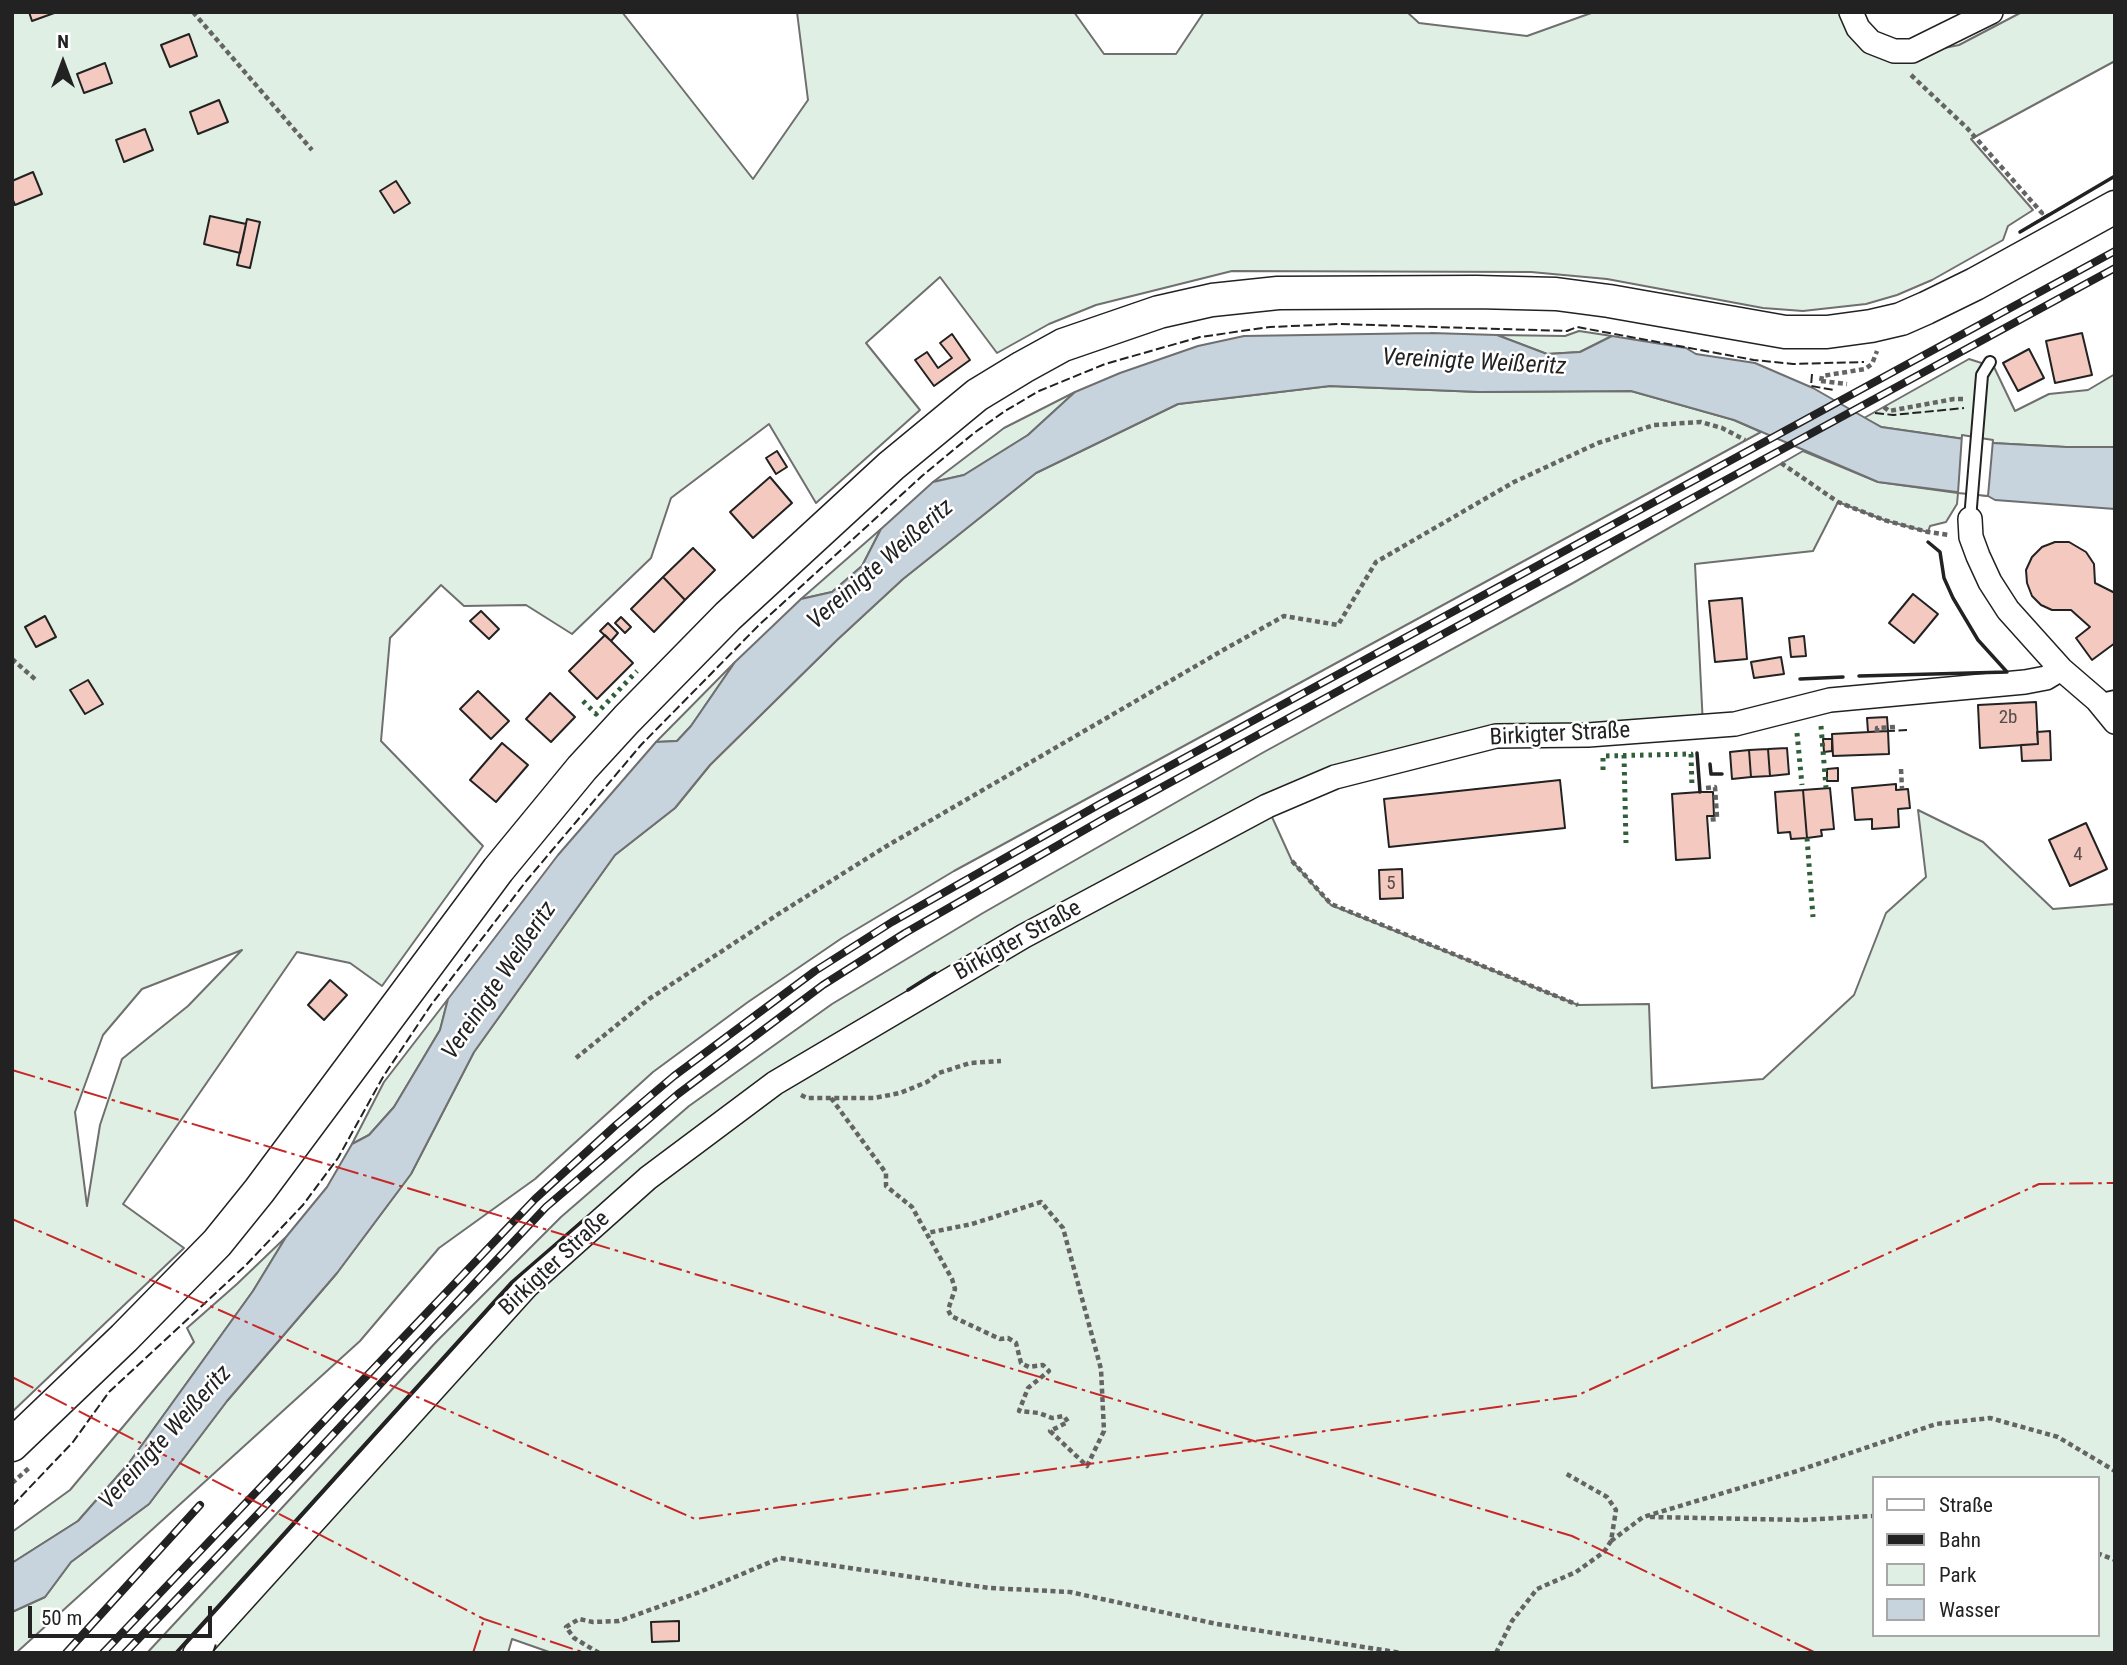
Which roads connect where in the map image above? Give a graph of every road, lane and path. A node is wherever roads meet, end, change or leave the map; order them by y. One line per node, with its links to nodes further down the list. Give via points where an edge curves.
1 (193, 12): 5 (path)
2 (1851, 12): 4 (street, via 1858,28)
3 (1992, 12): 4 (street, via 1912,51)
4 (1883, 48): 7 (path, via 1967,128)
5 (313, 150)
6 (2115, 207): 34 (main road, via 1938,302 1871,326 1785,332 1556,294 1278,293 1159,312 1063,345 1023,367 977,395 891,466 728,616 626,719 498,870 217,1243 124,1338)
7 (2042, 213)
8 (1866, 350): 10 (path, via 1877,348 1877,355 1865,369 1822,376 1821,381)
9 (1990, 362): 11 (lane, via 1982,375)
10 (1847, 384)
11 (1980, 400): 12 (path, via 1954,399 1889,411); 15 (lane)
12 (1884, 407)
13 (1745, 440): 29 (path, via 1701,422 1654,425 1598,443 1514,482 1376,562 1338,625 1284,616 1225,649 803,898 649,999)
14 (1781, 463): 15 (path, via 1838,502 1872,515 1928,533)
15 (1970, 528): 17 (street, via 1990,582 2008,610)
16 (12, 659): 18 (path)
17 (2061, 668): 19 (street); 31 (street, Birkigter Straße, via 2046,678 2025,682 1830,699 1735,724 1496,736 1335,776 1266,806 1024,936)
18 (36, 680)
19 (2106, 698): 20 (street)
20 (2115, 722)
21 (1896, 727): 22 (path, via 1877,728)
22 (1877, 732)
23 (1901, 769): 25 (path)
24 (1706, 788): 26 (path, via 1715,787 1717,817)
25 (1902, 789)
26 (1707, 820)
27 (1292, 861): 28 (path, via 1331,904)
28 (1578, 1005)
29 (576, 1058)
30 (1001, 1060): 32 (path, via 946,1070 900,1093)
31 (775, 1083): 32 (path, via 807,1098); 41 (street, Birkigter Straße, via 648,1178 527,1286)
32 (831, 1098): 33 (path, via 886,1173 886,1186 912,1207)
33 (926, 1233): 33 (path, via 1041,1202 1063,1228 1101,1369 1104,1431 1087,1466 1050,1431 1068,1422 1064,1416 1019,1411 1028,1388 1049,1371 1044,1365 1021,1363 1016,1343 951,1316 953,1279)
34 (24, 1454): 37 (path)
35 (2115, 1471): 39 (path, via 2058,1437 1990,1418 1936,1424)
36 (1565, 1473): 40 (path, via 1612,1504 1616,1510)
37 (12, 1483)
38 (1871, 1516): 39 (path, via 1803,1520)
39 (1643, 1517): 40 (path)
40 (1611, 1541): 44 (path, via 1604,1552 1576,1572 1537,1589 1512,1621)
41 (195, 1653)
42 (599, 1653): 43 (path, via 574,1638 566,1627 579,1619 619,1621 780,1558 989,1588 1070,1592 1217,1624)
43 (1402, 1653)
44 (1496, 1653)

